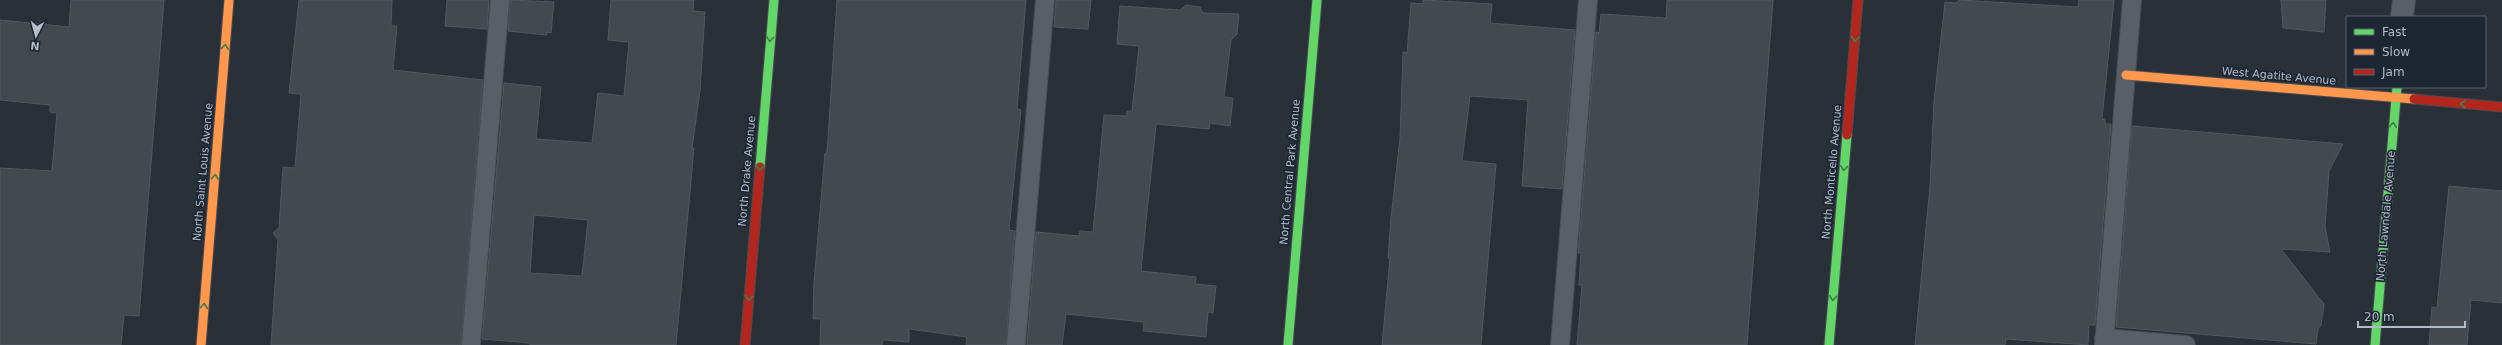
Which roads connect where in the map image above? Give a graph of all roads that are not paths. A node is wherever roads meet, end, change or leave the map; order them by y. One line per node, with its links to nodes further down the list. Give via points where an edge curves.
1 (229, 0): 16 (street, North Saint Louis Avenue, one-way to 1)
2 (500, 0): 17 (lane)
3 (774, 0): 18 (street, North Drake Avenue, one-way to 18)
4 (1045, 0): 19 (lane)
5 (1317, 0): 20 (street, North Central Park Avenue)
6 (1588, 0): 21 (lane)
7 (1858, 0): 22 (street, North Monticello Avenue, one-way to 22)
8 (2132, 0): 11 (lane)
9 (2404, 0): 10 (street)
10 (2402, 16)
11 (2126, 75): 13 (street, West Agatite Avenue); 15 (lane)
12 (2396, 88): 13 (street, North Lawndale Avenue)
13 (2396, 98): 14 (street, West Agatite Avenue, one-way to 13); 24 (street, North Lawndale Avenue, one-way to 13)
14 (2502, 107)
15 (2104, 342): 23 (lane)
16 (201, 345)
17 (471, 345)
18 (745, 345)
19 (1016, 345)
20 (1288, 345)
21 (1560, 345)
22 (1830, 345)
23 (2186, 345)
24 (2375, 345)

